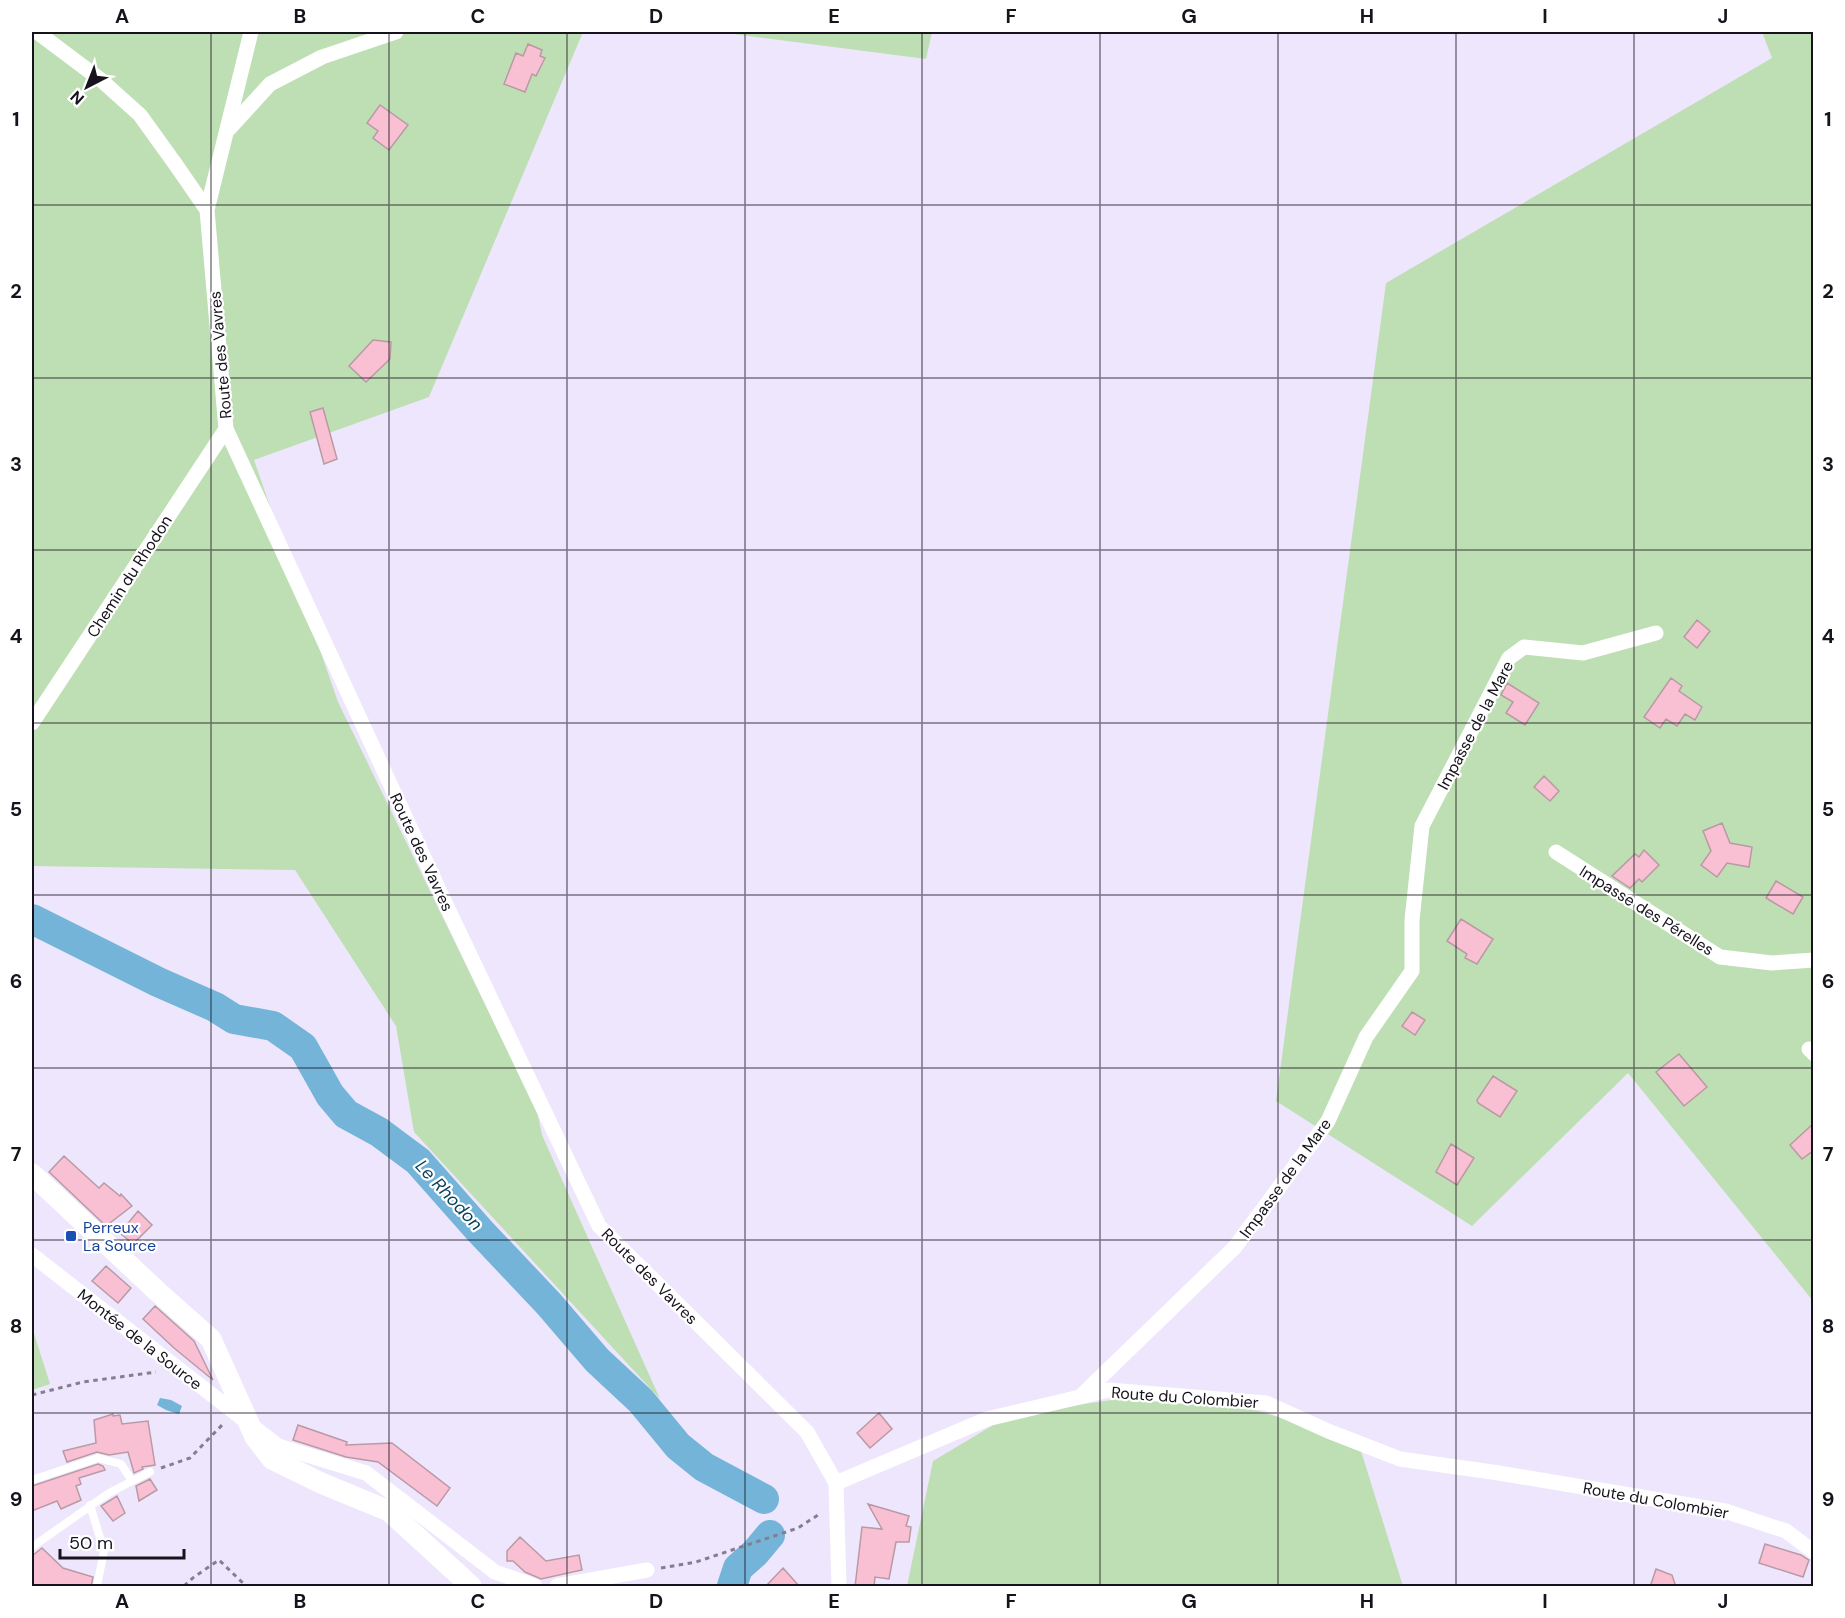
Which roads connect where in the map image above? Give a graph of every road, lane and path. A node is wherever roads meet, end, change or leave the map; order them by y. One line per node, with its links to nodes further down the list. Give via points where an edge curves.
1 (37, 32): 5 (street, via 140,115)
2 (251, 32): 4 (street, Route des Vavres)
3 (396, 32): 4 (street, via 322,57 270,84)
4 (227, 131): 5 (street, Route des Vavres)
5 (207, 210): 6 (street, Route des Vavres)
6 (226, 429): 8 (street, Chemin du Rhodon); 20 (street, Route des Vavres, via 599,1226 807,1432)
7 (1656, 633): 15 (street, Impasse de la Mare, via 1583,653 1524,647 1509,658 1422,826 1412,920 1412,971 1366,1037 1328,1121 1235,1247)
8 (32, 723)
9 (1556, 852): 10 (street, Impasse des Pérelles, via 1720,957 1772,963)
10 (1814, 960)
11 (32, 1174): 16 (main road, via 211,1339)
12 (32, 1255): 16 (street, Montée de la Source)
13 (159, 1372): 14 (path, via 83,1382)
14 (32, 1395)
15 (1080, 1397): 20 (street, Route du Colombier, via 987,1419); 24 (street, Route du Colombier, via 1108,1390 1266,1403 1400,1459 1725,1511 1786,1531)
16 (242, 1418): 17 (path, via 190,1458); 29 (main road, via 272,1459 389,1511); 30 (street, Montée de la Source, via 278,1446 366,1473 495,1572)
17 (150, 1472): 19 (lane)
18 (32, 1480): 19 (lane, via 98,1458 122,1464)
19 (132, 1481): 22 (lane)
20 (836, 1484): 21 (street, Route des Vavres)
21 (838, 1503): 25 (path, via 798,1528 696,1562); 32 (street, Route des Vavres)
22 (90, 1505): 23 (lane); 26 (lane, via 104,1551)
23 (32, 1547)
24 (1814, 1552)
25 (647, 1570): 31 (street)
26 (97, 1587)
27 (184, 1587): 28 (path, via 219,1560)
28 (246, 1587)
29 (471, 1587)
30 (535, 1587)
31 (557, 1587)
32 (839, 1587)

